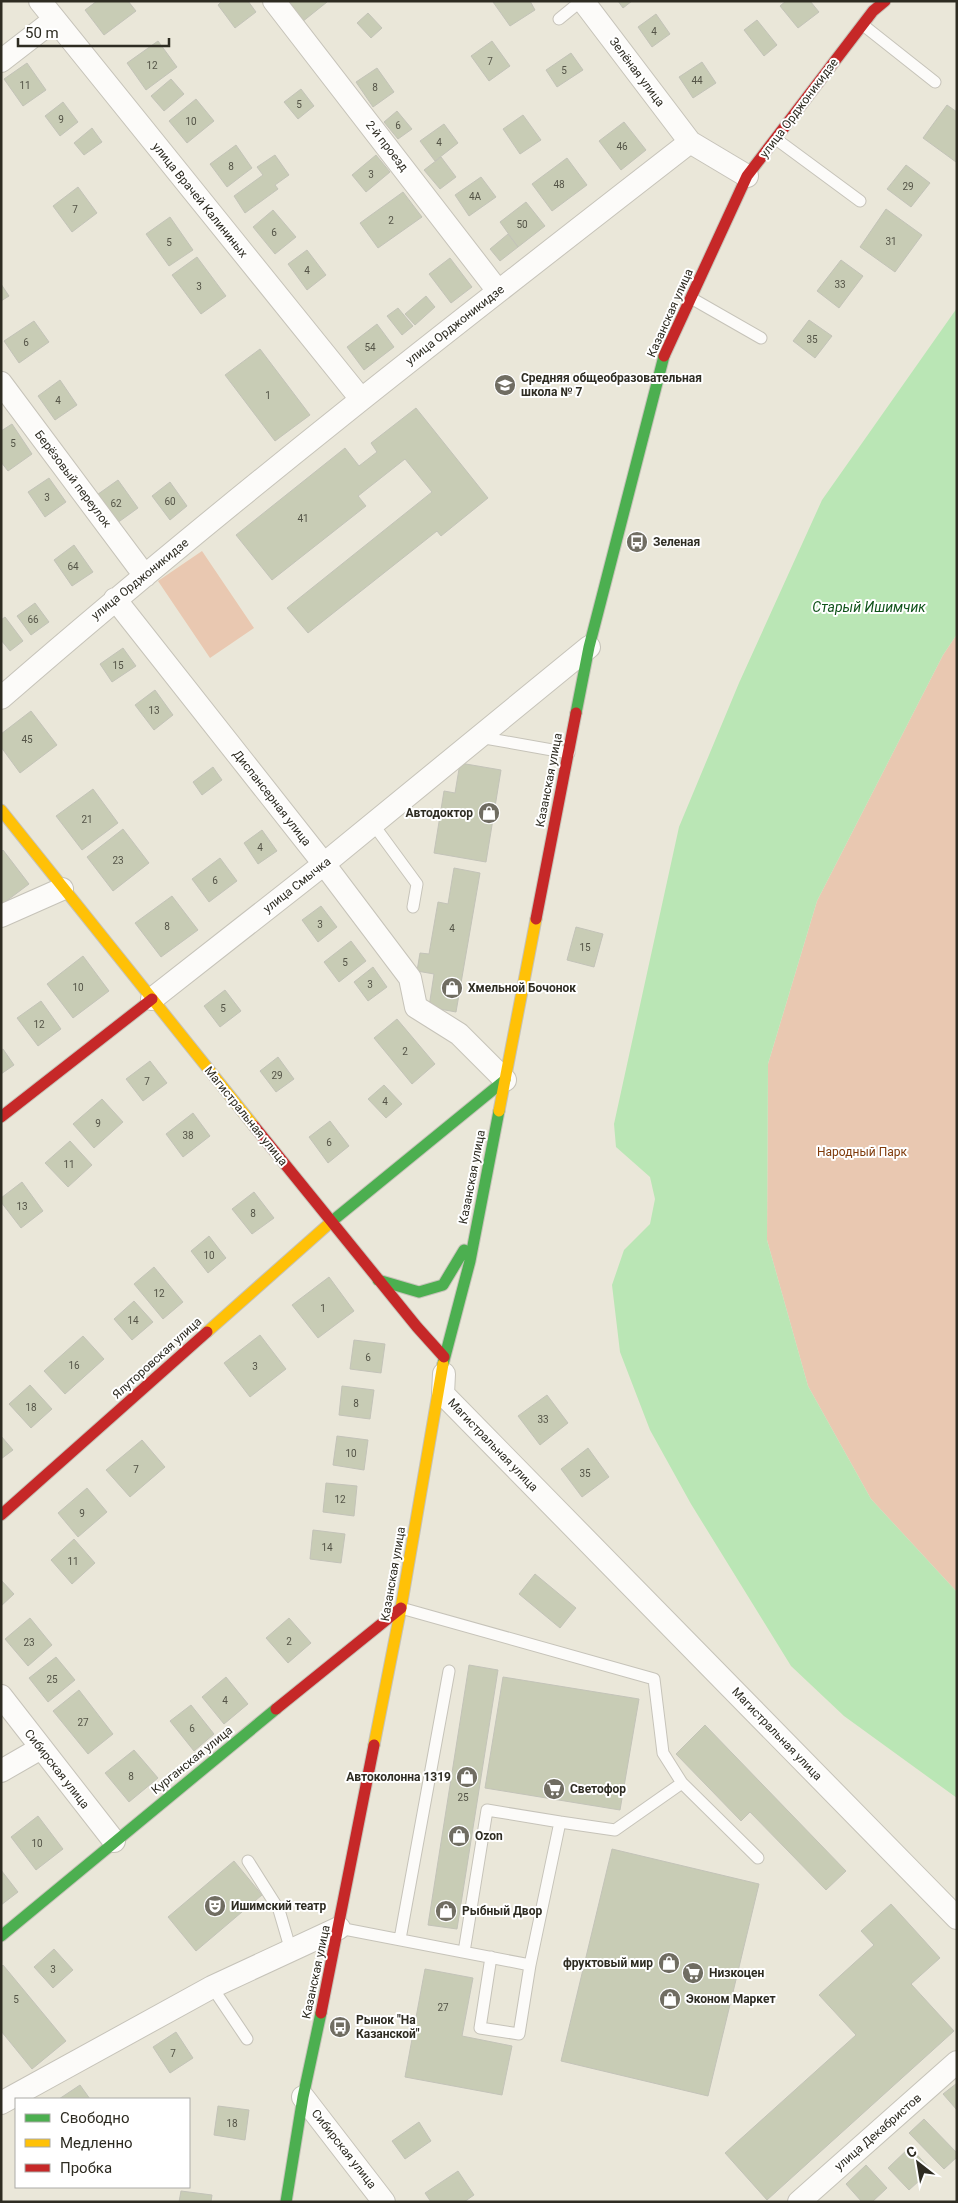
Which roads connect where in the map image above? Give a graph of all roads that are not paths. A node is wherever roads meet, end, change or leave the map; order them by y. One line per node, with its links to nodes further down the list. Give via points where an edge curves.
1 (40, 1): 6 (street, улица Врачей Калининых)
2 (274, 1): 14 (street, 2-й проезд)
3 (582, 1): 5 (lane); 11 (street, Зелёная улица)
4 (885, 1): 7 (main road, улица Орджоникидзе)
5 (559, 19)
6 (54, 20): 8 (street); 18 (street, улица Врачей Калининых)
7 (863, 24): 9 (lane); 10 (main road, улица Орджоникидзе)
8 (1, 61)
9 (935, 82)
10 (776, 140): 12 (main road, улица Орджоникидзе); 13 (lane)
11 (690, 142): 12 (street); 14 (street, улица Орджоникидзе)
12 (748, 176): 15 (main road, Казанская улица)
13 (860, 201)
14 (498, 291): 18 (street, улица Орджоникидзе)
15 (691, 298): 16 (lane); 21 (main road, Казанская улица, via 664,356)
16 (761, 338)
17 (1, 383): 19 (street, Берёзовый переулок)
18 (361, 399): 19 (street, улица Орджоникидзе)
19 (145, 576): 20 (street, улица Орджоникидзе)
20 (115, 599): 22 (street, улица Орджоникидзе); 29 (street, Диспансерная улица)
21 (589, 647): 23 (street, улица Смычка); 24 (main road, Казанская улица)
22 (1, 698)
23 (479, 737): 24 (lane); 26 (street, улица Смычка)
24 (569, 753): 34 (main road, Казанская улица)
25 (1, 810): 28 (main road, Магистральная улица)
26 (373, 824): 29 (street, улица Смычка); 31 (lane, via 417,884)
27 (1, 833): 28 (lane)
28 (21, 836): 30 (main road, Магистральная улица)
29 (324, 864): 33 (street, улица Смычка); 34 (street, Диспансерная улица, via 410,978 416,1007 460,1034)
30 (62, 889): 32 (street); 33 (main road, Магистральная улица)
31 (413, 907)
32 (1, 916)
33 (152, 999): 35 (main road, улица Смычка); 36 (main road, Магистральная улица)
34 (505, 1080): 36 (main road, Ялуторовская улица); 37 (main road, Казанская улица)
35 (1, 1118)
36 (331, 1222): 38 (main road, Магистральная улица); 40 (main road, Ялуторовская улица)
37 (476, 1232): 38 (main road, via 443,1285 419,1292); 39 (main road, Казанская улица)
38 (378, 1280): 39 (main road, Магистральная улица)
39 (444, 1357): 41 (main road, Казанская улица); 51 (street, Магистральная улица, via 443,1394)
40 (1, 1515)
41 (401, 1608): 46 (lane, via 654,1679 663,1753); 48 (main road, Курганская улица); 52 (main road, Казанская улица)
42 (449, 1671): 54 (lane)
43 (1, 1696): 44 (street, Сибирская улица)
44 (41, 1748): 45 (street); 48 (street, Сибирская улица)
45 (1, 1771)
46 (682, 1782): 47 (lane, via 615,1830); 49 (lane)
47 (560, 1822): 56 (lane, via 487,1810); 58 (lane)
48 (114, 1841): 53 (main road, Курганская улица)
49 (758, 1858)
50 (248, 1861): 55 (lane, via 279,1910)
51 (957, 1918)
52 (339, 1928): 54 (lane); 55 (street); 62 (main road, Казанская улица)
53 (1, 1936)
54 (400, 1939): 56 (lane)
55 (291, 1951): 59 (street)
56 (464, 1952): 57 (lane)
57 (491, 1957): 58 (lane); 58 (lane, via 480,2028 519,2034)
58 (530, 1965)
59 (212, 1987): 60 (lane); 63 (street)
60 (247, 2039)
61 (957, 2062): 66 (street, улица Декабристов)
62 (303, 2097): 64 (main road, Казанская улица); 65 (street, Сибирская улица)
63 (1, 2103)
64 (286, 2202)
65 (384, 2202)
66 (799, 2202)

